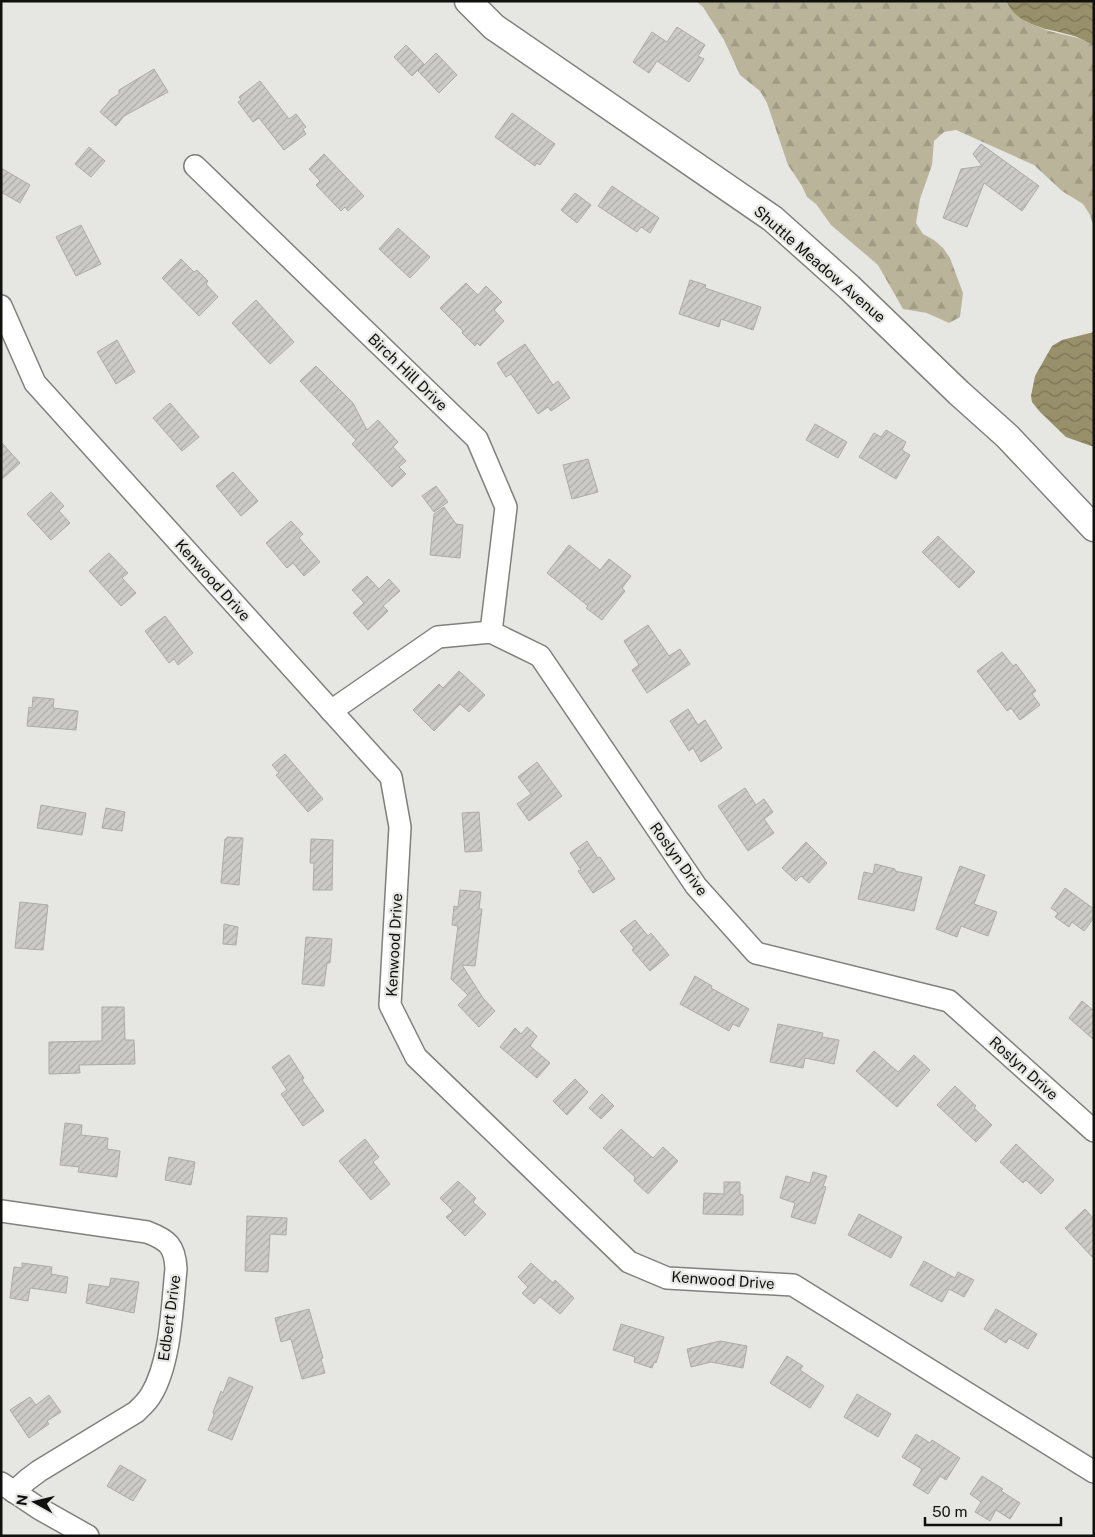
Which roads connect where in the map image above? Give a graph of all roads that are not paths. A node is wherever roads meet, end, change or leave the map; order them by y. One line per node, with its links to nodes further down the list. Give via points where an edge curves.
1 (468, 1): 4 (street, Shuttle Meadow Avenue, via 494,27 774,219 1007,436)
2 (195, 166): 5 (street, Birch Hill Drive, via 477,439 506,507)
3 (1, 306): 6 (street, Kenwood Drive, via 35,383)
4 (1094, 528)
5 (491, 632): 6 (street, via 438,637); 7 (street, Roslyn Drive, via 540,656 696,886 756,953 949,1002)
6 (331, 711): 9 (street, Kenwood Drive, via 391,777 400,827 390,1005 416,1056 629,1262 667,1278 793,1285)
7 (1094, 1131)
8 (1, 1211): 10 (street, Edbert Drive, via 147,1232 161,1237 176,1256 166,1354 151,1396 136,1412 26,1480)
9 (1094, 1472)
10 (8, 1487): 11 (street)
11 (88, 1536)

